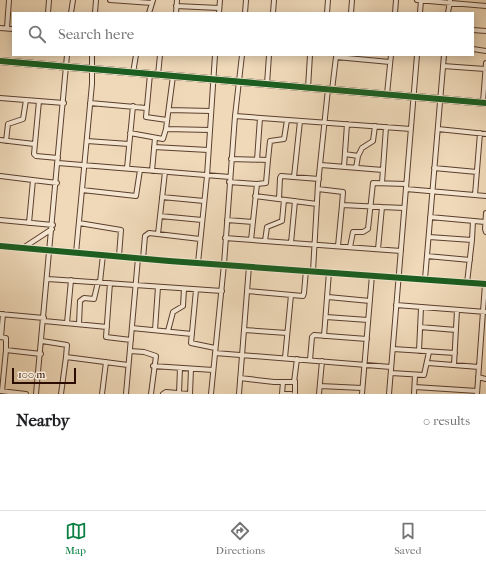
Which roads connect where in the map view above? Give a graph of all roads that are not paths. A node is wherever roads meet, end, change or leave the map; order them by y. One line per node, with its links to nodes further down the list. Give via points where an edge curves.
1 (9, 0): 33 (street)
2 (49, 0): 20 (street)
3 (73, 0): 21 (street)
4 (96, 0): 22 (street)
5 (110, 0): 16 (street)
6 (177, 0): 17 (street)
7 (220, 0): 19 (street)
8 (246, 0): 25 (street)
9 (274, 0): 26 (street)
10 (328, 0): 27 (street)
11 (352, 0): 28 (street)
12 (396, 0): 29 (street)
13 (417, 0): 14 (street)
14 (421, 0): 15 (street); 30 (street)
15 (450, 1): 18 (street); 31 (street)
16 (152, 2): 23 (street)
17 (176, 6): 19 (street); 24 (street)
18 (486, 6)
19 (219, 11)
20 (48, 12)
21 (71, 12)
22 (95, 12)
23 (149, 12)
24 (176, 12)
25 (245, 12)
26 (273, 12)
27 (327, 12)
28 (351, 12)
29 (395, 12)
30 (420, 12)
31 (448, 12)
32 (0, 28): 33 (street)
33 (7, 28): 34 (street)
34 (12, 29)
35 (474, 30): 36 (street)
36 (486, 31)
37 (474, 49): 38 (street)
38 (486, 51)
39 (67, 56): 55 (street)
40 (92, 56): 56 (street)
41 (136, 56): 58 (street)
42 (160, 56): 60 (street)
43 (215, 56): 62 (street)
44 (242, 56): 63 (street)
45 (269, 56): 64 (street)
46 (310, 56): 65 (street)
47 (348, 56): 52 (street); 66 (street, via 335,58)
48 (391, 56): 52 (street)
49 (417, 56): 68 (street)
50 (444, 56): 54 (street)
51 (0, 62): 55 (street)
52 (390, 62): 67 (street)
53 (486, 63): 57 (street)
54 (444, 66): 57 (street); 70 (street)
55 (66, 67): 56 (street); 73 (street)
56 (92, 69): 58 (street); 74 (street)
57 (485, 69): 75 (street)
58 (134, 73): 59 (street)
59 (150, 74): 60 (street); 77 (street)
60 (158, 75): 61 (street)
61 (173, 76): 62 (street); 78 (street)
62 (213, 80): 63 (street); 79 (street)
63 (240, 82): 64 (street); 80 (street)
64 (267, 84): 65 (street)
65 (308, 88): 66 (street)
66 (330, 90): 67 (street); 85 (street)
67 (387, 94): 68 (street)
68 (413, 96): 70 (street); 90 (street)
69 (0, 98): 71 (street)
70 (440, 99): 75 (street); 91 (street)
71 (26, 100): 72 (street); 98 (street, via 23,119 8,124)
72 (39, 101): 73 (street); 100 (street)
73 (64, 102): 106 (street)
74 (90, 103): 76 (street); 99 (street)
75 (484, 103)
76 (133, 106): 77 (street); 94 (street)
77 (146, 108): 82 (street, via 146,118)
78 (169, 110): 79 (street); 82 (street)
79 (211, 111): 92 (street)
80 (235, 116): 81 (street); 107 (street)
81 (260, 118): 83 (street); 108 (street)
82 (167, 120): 89 (street)
83 (287, 120): 84 (street); 109 (street, via 284,139 270,140)
84 (300, 120): 85 (street); 125 (street)
85 (326, 122): 86 (street); 111 (street)
86 (347, 124): 87 (street); 104 (street)
87 (375, 126): 88 (street); 105 (street, via 374,141 362,148)
88 (386, 127): 90 (street); 118 (street)
89 (166, 128): 92 (street); 96 (street, via 164,139)
90 (411, 129): 132 (street)
91 (438, 129): 93 (street); 116 (street)
92 (210, 130): 103 (street)
93 (480, 133): 95 (street); 121 (street)
94 (130, 134): 96 (street); 101 (street)
95 (486, 134)
96 (155, 138): 102 (street)
97 (0, 140): 98 (street)
98 (6, 141): 100 (street)
99 (87, 141): 101 (street); 112 (street)
100 (34, 144): 106 (street, via 35,156)
101 (129, 144): 114 (street)
102 (154, 147): 103 (street); 119 (street)
103 (208, 150): 123 (street)
104 (345, 154): 105 (street); 113 (street)
105 (358, 156): 115 (street)
106 (58, 158): 110 (street)
107 (231, 159): 108 (street); 124 (street)
108 (257, 160): 109 (street)
109 (268, 160): 131 (street, via 266,184)
110 (58, 164): 112 (street); 128 (street)
111 (320, 165): 113 (street); 126 (street)
112 (84, 166): 114 (street); 133 (street)
113 (344, 167): 115 (street)
114 (127, 168): 117 (street)
115 (356, 168): 118 (street)
116 (434, 168): 121 (street); 135 (street)
117 (140, 170): 119 (street); 133 (street, via 136,196)
118 (383, 170): 130 (street)
119 (152, 171): 120 (street)
120 (165, 172): 123 (street); 139 (street)
121 (477, 172): 136 (street)
122 (0, 176): 127 (street)
123 (207, 176): 124 (street); 142 (street)
124 (230, 177): 129 (street)
125 (294, 177): 126 (street); 140 (street, via 280,178)
126 (319, 179): 134 (street)
127 (33, 180): 128 (street); 159 (street)
128 (56, 182): 160 (street)
129 (229, 182): 131 (street); 154 (street)
130 (382, 183): 132 (street); 146 (street, via 372,184)
131 (257, 184): 137 (street)
132 (406, 187): 135 (street); 148 (street)
133 (82, 190): 156 (street)
134 (318, 190): 144 (street); 145 (street, via 343,192)
135 (432, 192): 136 (street); 151 (street)
136 (475, 195): 138 (street)
137 (255, 196): 140 (street); 157 (street)
138 (486, 196)
139 (162, 197): 142 (street); 150 (street)
140 (279, 199): 141 (street)
141 (284, 200): 143 (street); 168 (street, via 282,221 267,227)
142 (204, 201): 153 (street)
143 (295, 201): 144 (street); 169 (street)
144 (317, 204): 170 (street)
145 (342, 205): 146 (street); 172 (street)
146 (370, 207): 147 (street); 173 (street, via 367,230 353,232)
147 (382, 207): 148 (street); 175 (street)
148 (404, 208): 177 (street)
149 (486, 213): 158 (street)
150 (160, 216): 153 (street); 162 (street)
151 (430, 218): 155 (street); 163 (street)
152 (0, 220): 159 (street)
153 (202, 220): 165 (street)
154 (227, 220): 157 (street); 164 (street)
155 (473, 221): 158 (street); 167 (street)
156 (79, 222): 178 (street); 180 (street, via 121,230)
157 (253, 222): 166 (street)
158 (485, 222): 161 (street)
159 (29, 223): 160 (street)
160 (53, 227): 174 (street); 176 (street)
161 (486, 232)
162 (158, 234): 165 (street); 182 (street, via 146,234)
163 (429, 236): 167 (street); 181 (street)
164 (226, 238): 166 (street); 185 (street)
165 (200, 239): 184 (street)
166 (251, 240): 168 (street)
167 (472, 240): 183 (street)
168 (265, 241): 169 (street)
169 (291, 243): 170 (street)
170 (314, 244): 172 (street); 188 (street)
171 (0, 246): 174 (street)
172 (338, 246): 173 (street)
173 (350, 247): 175 (street)
174 (22, 248): 176 (street)
175 (378, 249): 177 (street)
176 (51, 250): 178 (street); 192 (street)
177 (401, 251): 191 (street)
178 (76, 253): 179 (street)
179 (103, 255): 180 (street); 195 (street)
180 (119, 256): 182 (street)
181 (427, 256): 183 (street); 193 (street)
182 (141, 258): 184 (street); 198 (street)
183 (470, 260): 197 (street)
184 (198, 263): 185 (street)
185 (224, 264): 186 (street); 203 (street)
186 (249, 266): 187 (street); 204 (street)
187 (306, 270): 188 (street); 205 (street, via 304,295)
188 (313, 270): 189 (street)
189 (329, 272): 190 (street); 206 (street)
190 (372, 275): 191 (street); 207 (street)
191 (399, 277): 193 (street); 208 (street)
192 (48, 279): 194 (street); 214 (street)
193 (425, 279): 197 (street)
194 (71, 280): 195 (street); 216 (street)
195 (99, 282): 196 (street); 217 (street, via 94,299 84,298 80,301)
196 (110, 283): 198 (street); 218 (street)
197 (467, 283): 199 (street)
198 (136, 284): 200 (street); 220 (street)
199 (486, 284): 211 (street)
200 (158, 287): 201 (street); 221 (street)
201 (184, 289): 202 (street); 224 (street, via 183,306 173,312)
202 (196, 290): 203 (street); 227 (street)
203 (222, 291): 233 (street)
204 (247, 291): 205 (street); 222 (street)
205 (291, 295): 226 (street)
206 (328, 298): 207 (street); 213 (street)
207 (370, 301): 215 (street)
208 (396, 305): 209 (street); 234 (street)
209 (421, 308): 210 (street); 219 (street)
210 (457, 310): 211 (street); 223 (street)
211 (484, 312): 225 (street)
212 (1, 314): 214 (street); 229 (street)
213 (326, 318): 215 (street); 228 (street)
214 (44, 319): 216 (street); 232 (street)
215 (368, 320): 230 (street)
216 (67, 323): 217 (street)
217 (79, 324): 218 (street)
218 (107, 327): 231 (street, via 108,338)
219 (420, 327): 223 (street); 237 (street)
220 (132, 328): 221 (street); 231 (street)
221 (155, 330): 224 (street)
222 (244, 330): 226 (street); 243 (street)
223 (456, 330): 240 (street)
224 (168, 331): 227 (street)
225 (484, 331): 242 (street)
226 (287, 333): 246 (street)
227 (192, 334): 233 (street, via 191,344)
228 (324, 336): 230 (street); 248 (street, via 312,336)
229 (0, 337): 235 (street, via 6,338)
230 (367, 339): 253 (street)
231 (131, 340): 236 (street)
232 (42, 341): 241 (street); 245 (street, via 66,345)
233 (215, 348): 239 (street)
234 (393, 349): 237 (street); 256 (street)
235 (6, 350): 241 (street); 272 (street)
236 (130, 351): 252 (street); 255 (street, via 154,354 156,357)
237 (419, 351): 238 (street)
238 (429, 352): 240 (street); 251 (street)
239 (215, 353): 243 (street); 260 (street)
240 (455, 353): 254 (street)
241 (40, 354): 277 (street)
242 (480, 354): 244 (street); 257 (street)
243 (242, 355): 246 (street); 264 (street)
244 (486, 355)
245 (66, 357): 250 (street); 278 (street)
246 (285, 358): 247 (street)
247 (297, 359): 248 (street); 266 (street)
248 (310, 360): 249 (street)
249 (322, 361): 253 (street); 268 (street)
250 (106, 362): 252 (street); 279 (street)
251 (428, 363): 254 (street); 262 (street, via 424,375)
252 (128, 365): 280 (street)
253 (364, 365): 256 (street); 270 (street)
254 (454, 365): 257 (street)
255 (153, 366): 258 (street); 281 (street)
256 (391, 367): 261 (street)
257 (479, 367): 263 (street)
258 (180, 368): 259 (street); 275 (street)
259 (191, 368): 260 (street); 283 (street)
260 (213, 370): 284 (street)
261 (391, 373): 262 (street); 291 (street)
262 (415, 375): 269 (street)
263 (478, 377): 265 (street); 274 (street)
264 (240, 378): 267 (street); 285 (street)
265 (486, 379)
266 (295, 381): 267 (street); 288 (street)
267 (283, 382): 286 (street)
268 (320, 386): 270 (street); 289 (street)
269 (415, 387): 271 (street); 292 (street)
270 (362, 388): 290 (street)
271 (444, 389): 273 (street); 293 (street)
272 (1, 391): 276 (street)
273 (456, 392): 274 (street)
274 (477, 392)
275 (179, 393): 282 (street); 283 (street)
276 (26, 394)
277 (36, 394)
278 (62, 394)
279 (102, 394)
280 (126, 394)
281 (150, 394)
282 (163, 394)
283 (190, 394)
284 (211, 394)
285 (239, 394)
286 (282, 394): 287 (street)
287 (291, 394)
288 (295, 394)
289 (319, 394)
290 (362, 394)
291 (389, 394)
292 (414, 394)
293 (444, 394)

